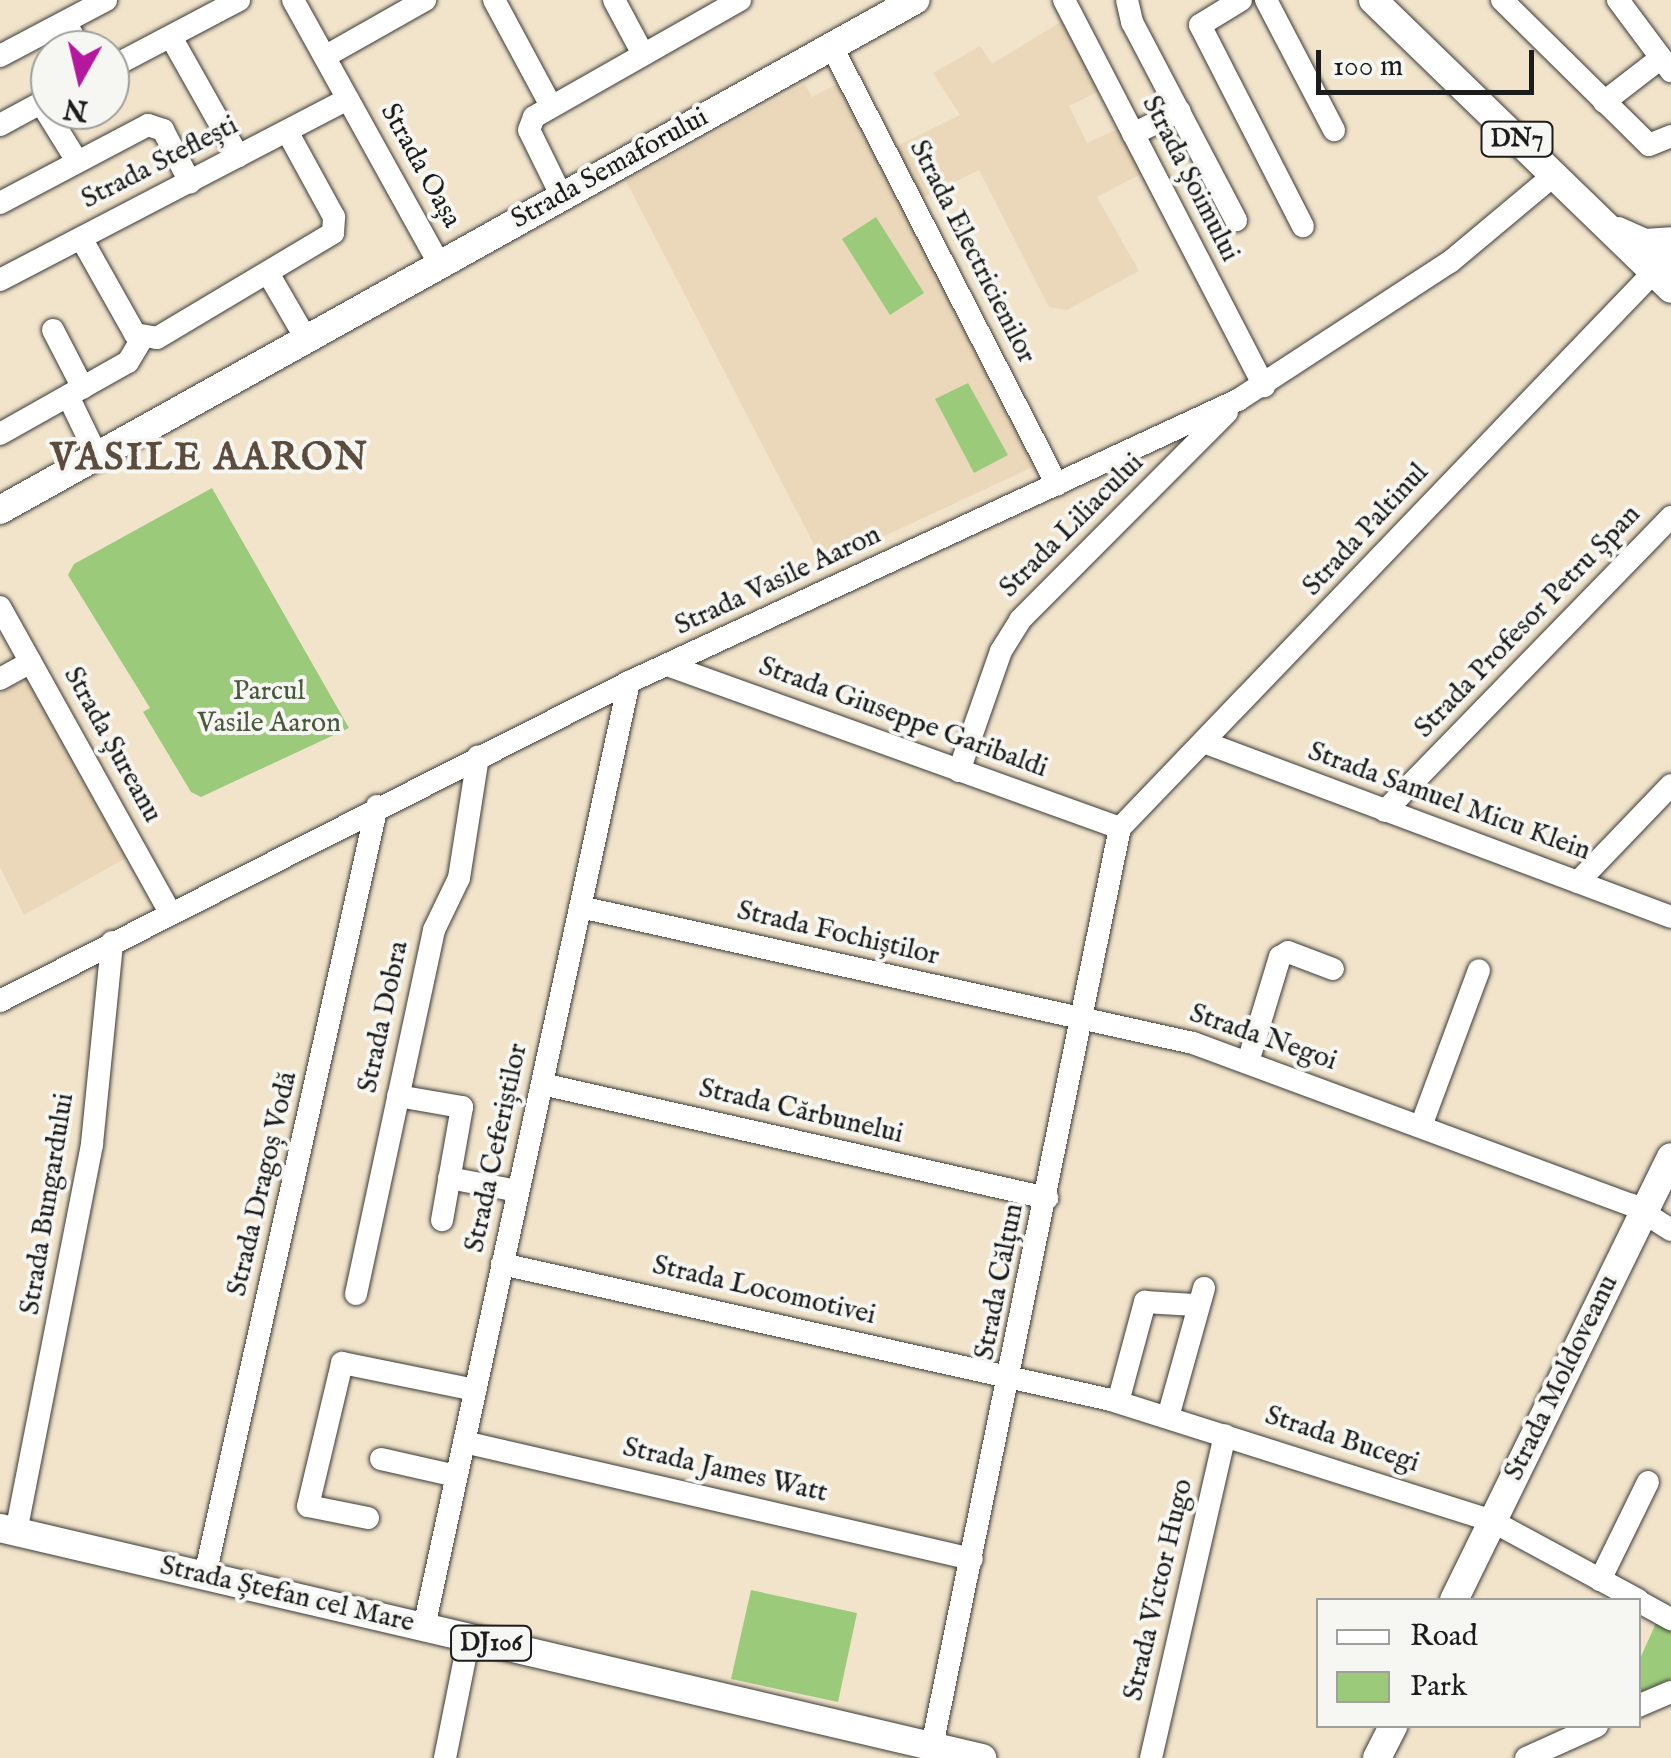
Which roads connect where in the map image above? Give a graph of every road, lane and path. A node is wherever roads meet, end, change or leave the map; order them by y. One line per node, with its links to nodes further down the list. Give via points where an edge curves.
1 (239, 0): 18 (street)
2 (293, 0): 22 (street, Strada Oașa)
3 (425, 0): 22 (street)
4 (494, 0): 27 (street)
5 (614, 0): 20 (street)
6 (737, 0): 20 (street)
7 (915, 0): 19 (main road, Strada Semaforului)
8 (1064, 0): 34 (street, Strada Șoimului)
9 (1127, 0): 29 (street, Strada Șoimului)
10 (1241, 0): 44 (street, via 1200,25)
11 (1266, 0): 32 (street)
12 (1373, 0): 38 (main road, DN7)
13 (1502, 0): 26 (street)
14 (1618, 0): 24 (street)
15 (93, 3): 16 (street)
16 (65, 22): 17 (street); 21 (street)
17 (70, 30)
18 (171, 37): 23 (street); 36 (street)
19 (832, 47): 40 (main road, Strada Semaforului); 60 (street, Strada Electricienilor)
20 (643, 54): 27 (street)
21 (0, 56)
22 (326, 56): 25 (street, Strada Oașa)
23 (130, 58)
24 (1666, 64): 26 (street)
25 (348, 99): 33 (street, Strada Steflești); 48 (street, Strada Oașa)
26 (1604, 102): 35 (street, via 1653,147)
27 (551, 106): 40 (street, via 534,116 530,130)
28 (30, 108): 30 (street)
29 (1180, 111): 34 (street); 42 (street, Strada Șoimului)
30 (0, 124)
31 (61, 130): 37 (street)
32 (1334, 130)
33 (287, 131): 36 (street, Strada Steflești); 50 (street, via 335,225 327,240)
34 (1133, 134): 55 (street, Strada Șoimului)
35 (1671, 136)
36 (238, 156): 39 (street, Strada Steflești)
37 (78, 162): 39 (street, via 156,126); 41 (street)
38 (1554, 175): 43 (main road, DN7); 55 (street, Strada Vasile Aaron, via 1450,262)
39 (190, 182): 45 (street, Strada Steflești)
40 (561, 195): 48 (main road, Strada Semaforului)
41 (0, 203)
42 (1236, 220)
43 (1604, 223): 46 (main road, via 1636,241); 49 (main road, DN7)
44 (1303, 226)
45 (81, 238): 51 (street, Strada Steflești); 54 (street)
46 (1671, 241)
47 (0, 251): 51 (street)
48 (439, 263): 53 (main road, Strada Semaforului)
49 (1665, 271): 68 (street, Strada Paltinul)
50 (268, 273): 53 (street); 54 (street, via 156,338)
51 (6, 276)
52 (52, 330): 56 (street)
53 (306, 337): 59 (main road, Strada Semaforului)
54 (141, 340): 56 (street, via 128,362)
55 (1264, 386): 57 (street, Strada Vasile Aaron)
56 (76, 392): 58 (street); 59 (street)
57 (1238, 400): 60 (street, Strada Vasile Aaron); 70 (street, Strada Liliacului, via 1020,620)
58 (0, 434)
59 (97, 456): 61 (main road, Strada Semaforului)
60 (1057, 486): 65 (street, Strada Vasile Aaron)
61 (0, 510)
62 (1671, 518): 73 (street, Strada Profesor Petru Șpan)
63 (0, 607): 64 (street, Strada Șureanu)
64 (32, 662): 66 (street); 77 (street, Strada Șureanu)
65 (666, 665): 67 (street, Strada Vasile Aaron); 70 (street, Strada Giuseppe Garibaldi)
66 (0, 679)
67 (629, 682): 69 (street, Strada Vasile Aaron); 76 (street, Strada Ceferiștilor)
68 (1206, 743): 73 (street, Strada Samuel Micu Klein); 74 (street, Strada Paltinul)
69 (478, 756): 72 (street, Strada Vasile Aaron); 86 (street, Strada Dobra, via 458,878 434,930)
70 (959, 770): 74 (street, Strada Giuseppe Garibaldi)
71 (1671, 785): 75 (street)
72 (377, 806): 77 (street, Strada Vasile Aaron); 110 (street, Strada Dragoș Vodă)
73 (1385, 810): 75 (street, Strada Samuel Micu Klein)
74 (1120, 828): 83 (street, Strada Călțun)
75 (1578, 882): 78 (street, Strada Samuel Micu Klein)
76 (580, 906): 83 (street, Strada Fochiștilor); 85 (street, Strada Ceferiștilor)
77 (170, 913): 79 (street, Strada Vasile Aaron)
78 (1671, 917)
79 (112, 942): 82 (street, Strada Vasile Aaron); 108 (street, Strada Bungardului, via 92,1144)
80 (1333, 968): 84 (street, via 1288,952 1280,957)
81 (1479, 970): 87 (street)
82 (0, 1001)
83 (1082, 1020): 84 (street, Strada Negoi); 91 (street, Strada Călțun)
84 (1248, 1062): 87 (street, Strada Negoi)
85 (542, 1084): 90 (street, Strada Ceferiștilor); 91 (street, Strada Cărbunelui)
86 (398, 1096): 89 (street, via 462,1108); 96 (street, Strada Dobra)
87 (1422, 1126): 92 (street, Strada Negoi)
88 (1671, 1157): 92 (main road, Strada Moldoveanu)
89 (449, 1178): 90 (street); 93 (street)
90 (518, 1191): 95 (street, Strada Ceferiștilor)
91 (1048, 1198): 97 (street, Strada Călțun)
92 (1645, 1210): 94 (street, Strada Negoi); 107 (main road, Strada Moldoveanu)
93 (442, 1220)
94 (1671, 1230)
95 (502, 1264): 97 (street, Strada Locomotivei); 98 (street, Strada Ceferiștilor)
96 (356, 1294)
97 (1012, 1377): 99 (street, Strada Bucegi); 109 (street, Strada Călțun)
98 (475, 1390): 102 (street, Strada Ceferiștilor); 106 (street, via 342,1363 308,1506)
99 (1118, 1402): 100 (street, Strada Bucegi); 100 (street, via 1146,1302 1199,1297)
100 (1168, 1418): 101 (street, Strada Bucegi)
101 (1225, 1435): 107 (street, Strada Bucegi); 125 (street, Strada Victor Hugo)
102 (464, 1442): 104 (street, Strada Ceferiștilor); 109 (street, Strada James Watt)
103 (381, 1459): 104 (street)
104 (456, 1476): 116 (street, Strada Ceferiștilor)
105 (1648, 1482): 111 (street)
106 (368, 1518)
107 (1492, 1521): 111 (street, Strada Bucegi); 112 (main road, Strada Moldoveanu)
108 (8, 1530): 110 (main road, Strada Ștefan cel Mare / DJ106)
109 (972, 1559): 122 (street, Strada Călțun)
110 (205, 1575): 116 (main road, Strada Ștefan cel Mare / DJ106)
111 (1600, 1580): 113 (street, Strada Bucegi)
112 (1455, 1598)
113 (1633, 1598)
114 (1641, 1603): 115 (street, Strada Bucegi)
115 (1671, 1618)
116 (424, 1627): 117 (main road, Strada Ștefan cel Mare / DJ106)
117 (469, 1638): 122 (main road, Strada Ștefan cel Mare / DJ106); 123 (street)
118 (1671, 1692): 119 (street)
119 (1641, 1705)
120 (1392, 1728): 126 (main road)
121 (1593, 1728): 127 (street)
122 (932, 1746): 124 (main road, Strada Ștefan cel Mare / DJ106)
123 (445, 1758)
124 (982, 1758)
125 (1151, 1758)
126 (1377, 1758)
127 (1526, 1758)

